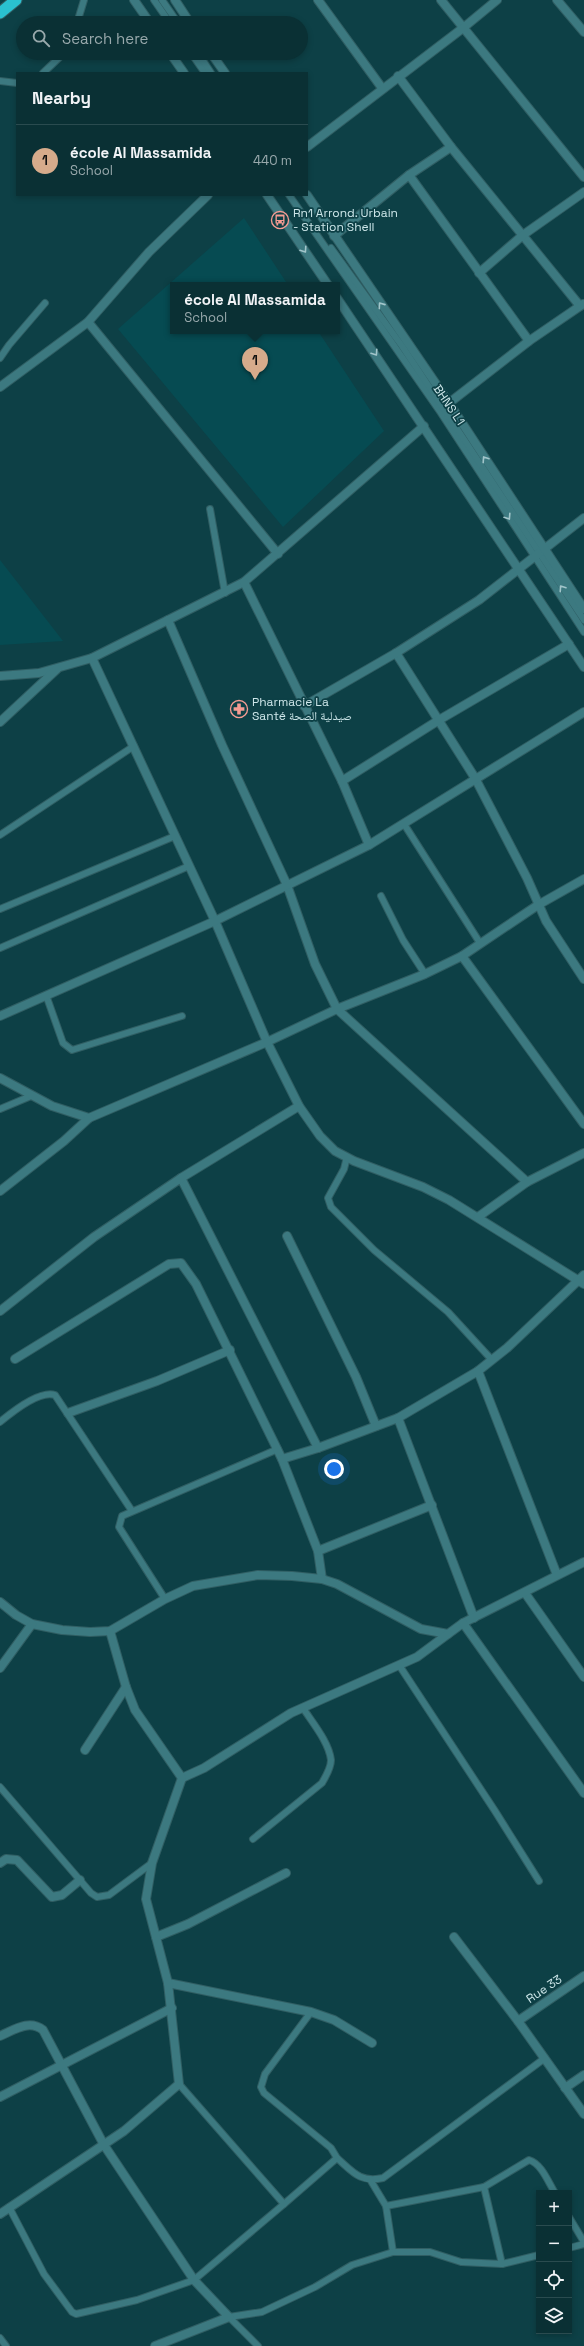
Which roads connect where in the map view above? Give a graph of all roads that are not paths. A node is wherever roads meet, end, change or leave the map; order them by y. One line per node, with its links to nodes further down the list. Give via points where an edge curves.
1 (16, 0): 11 (highway)
2 (84, 0): 12 (lane)
3 (134, 0): 13 (street)
4 (154, 0): 14 (lane)
5 (162, 0): 15 (lane)
6 (175, 0): 16 (street)
7 (318, 0): 32 (street)
8 (441, 0): 17 (street)
9 (497, 0): 17 (street)
10 (558, 0): 18 (street)
11 (0, 13)
12 (78, 16)
13 (145, 16)
14 (165, 16)
15 (173, 16)
16 (185, 16)
17 (463, 28): 29 (street); 36 (street)
18 (584, 32)
19 (57, 60): 24 (lane)
20 (175, 60): 25 (street)
21 (196, 60): 26 (lane)
22 (203, 60): 27 (lane)
23 (216, 60): 28 (street)
24 (44, 72)
25 (183, 72)
26 (204, 72)
27 (210, 72)
28 (224, 72)
29 (398, 76): 32 (street); 34 (street)
30 (0, 81): 31 (lane)
31 (16, 83)
32 (382, 88): 33 (street)
33 (308, 146)
34 (451, 147): 35 (street); 43 (street)
35 (409, 175): 44 (street); 45 (street)
36 (583, 175)
37 (584, 192): 43 (street)
38 (207, 196): 50 (street, via 154,247)
39 (268, 196): 46 (street, one-way to 46)
40 (290, 196): 59 (lane, BHNS L1, one-way to 59)
41 (295, 196): 59 (lane, BHNS L1, via 402,346)
42 (308, 196): 44 (street)
43 (523, 235): 45 (street); 49 (street)
44 (334, 236): 54 (street, one-way to 44)
45 (479, 273): 51 (street)
46 (326, 282)
47 (340, 302): 55 (street, one-way to 55)
48 (45, 303): 52 (lane)
49 (582, 305): 51 (street)
50 (88, 322): 53 (street); 58 (street)
51 (529, 341): 54 (street)
52 (0, 358)
53 (0, 387)
54 (449, 403): 59 (street, one-way to 54)
55 (424, 426): 58 (street); 60 (street)
56 (210, 509): 62 (lane)
57 (584, 518): 59 (street)
58 (278, 554): 61 (street)
59 (539, 554): 60 (street); 63 (street); 65 (lane, BHNS L1, one-way to 59); 66 (lane, BHNS L1)
60 (520, 570): 67 (street); 68 (street, via 479,600)
61 (244, 582): 62 (street); 73 (street)
62 (225, 593): 64 (street)
63 (584, 609)
64 (168, 620): 69 (street); 86 (street)
65 (584, 620)
66 (584, 632)
67 (569, 644): 70 (street); 75 (street)
68 (396, 653): 73 (street); 75 (street)
69 (92, 658): 71 (street); 77 (street)
70 (584, 667)
71 (57, 669): 72 (street, via 27,675); 76 (street)
72 (0, 676)
73 (304, 706): 79 (street)
74 (584, 712): 78 (street)
75 (439, 720): 78 (street); 79 (street)
76 (0, 722)
77 (134, 746): 81 (lane); 82 (street)
78 (475, 778): 80 (street); 88 (street, via 527,878)
79 (342, 781): 83 (street)
80 (404, 824): 83 (street); 91 (lane)
81 (0, 835)
82 (175, 836): 84 (street); 89 (lane)
83 (369, 845): 86 (street)
84 (189, 866): 90 (street); 92 (lane)
85 (584, 879): 88 (street)
86 (287, 885): 90 (street); 97 (street, via 315,964)
87 (381, 896): 94 (lane)
88 (538, 905): 91 (street); 95 (street, via 557,940)
89 (0, 909)
90 (216, 921): 96 (street); 100 (street)
91 (480, 943): 93 (street)
92 (0, 948)
93 (462, 956): 94 (street); 106 (street)
94 (424, 974): 97 (street)
95 (584, 979)
96 (46, 995): 98 (street); 99 (lane, via 63,1043 72,1050)
97 (336, 1009): 100 (street); 110 (street)
98 (0, 1016)
99 (182, 1016)
100 (267, 1042): 103 (street); 105 (street)
101 (0, 1078): 102 (street)
102 (31, 1096): 104 (lane); 105 (street)
103 (299, 1106): 108 (street, via 320,1136 335,1151); 109 (street)
104 (0, 1109)
105 (89, 1118): 111 (street)
106 (584, 1124)
107 (584, 1153): 110 (street)
108 (347, 1157): 112 (street, via 423,1187); 118 (lane, via 344,1169 328,1198 331,1208 374,1250 448,1312)
109 (181, 1178): 115 (street, via 94,1237); 124 (street)
110 (527, 1182): 112 (street)
111 (0, 1191)
112 (478, 1217): 114 (street)
113 (286, 1236): 123 (street, via 324,1309)
114 (582, 1280): 118 (street)
115 (0, 1311)
116 (230, 1350): 117 (street, via 187,1269 181,1263 175,1262); 120 (street, via 157,1381); 125 (street)
117 (15, 1359)
118 (492, 1360): 119 (street)
119 (478, 1370): 121 (street); 131 (street)
120 (68, 1413): 122 (lane, via 55,1395 50,1393 22,1406); 128 (lane)
121 (398, 1418): 123 (street); 127 (street)
122 (0, 1422)
123 (376, 1426): 124 (street)
124 (318, 1448): 126 (street)
125 (278, 1449): 126 (street); 128 (lane)
126 (282, 1459): 129 (street)
127 (432, 1505): 129 (street); 136 (street)
128 (132, 1511): 134 (lane, via 122,1516 119,1527)
129 (318, 1551): 132 (street)
130 (584, 1562): 131 (street)
131 (557, 1575): 133 (street)
132 (322, 1579): 134 (street, via 258,1575 193,1586); 140 (street, via 337,1584 421,1629)
133 (525, 1593): 136 (street); 143 (street)
134 (165, 1599): 139 (street)
135 (0, 1602): 138 (street)
136 (474, 1618): 137 (street)
137 (463, 1623): 140 (street); 149 (street)
138 (32, 1624): 139 (street, via 62,1630); 142 (street)
139 (110, 1630): 144 (street)
140 (448, 1634): 141 (street, via 418,1656)
141 (399, 1665): 145 (street); 155 (lane)
142 (0, 1668)
143 (584, 1677)
144 (126, 1687): 146 (street); 147 (street, via 135,1710)
145 (303, 1708): 147 (street, via 204,1768); 150 (lane, via 328,1749 331,1761 328,1772 322,1783)
146 (85, 1750)
147 (182, 1778): 152 (street)
148 (0, 1787): 154 (lane)
149 (584, 1793)
150 (253, 1839)
151 (0, 1863): 154 (street, via 6,1859 17,1860 52,1897 62,1895)
152 (152, 1863): 154 (lane, via 103,1898 91,1893); 156 (street, via 146,1899)
153 (286, 1873): 156 (street, via 188,1924)
154 (80, 1880)
155 (539, 1881)
156 (156, 1937): 159 (street)
157 (454, 1937): 162 (street)
158 (584, 1976): 162 (street, Rue 33)
159 (168, 1983): 160 (street); 161 (street)
160 (172, 2008): 166 (street); 168 (street)
161 (311, 2012): 164 (street, via 334,2020); 173 (lane, via 265,2074 261,2087 332,2148)
162 (518, 2021): 165 (street)
163 (0, 2036): 166 (street, via 26,2025 38,2026 43,2030)
164 (372, 2043)
165 (545, 2058): 169 (street); 174 (lane, via 383,2178)
166 (62, 2065): 170 (street); 172 (street)
167 (584, 2075): 169 (street)
168 (179, 2084): 172 (street); 177 (lane)
169 (565, 2088): 171 (street)
170 (0, 2097)
171 (584, 2114)
172 (104, 2145): 179 (street); 187 (street)
173 (337, 2158): 174 (lane, via 360,2178); 177 (lane)
174 (371, 2181): 178 (lane)
175 (484, 2187): 176 (lane, via 529,2160 540,2168); 178 (lane); 186 (lane)
176 (553, 2190)
177 (284, 2204): 187 (lane)
178 (386, 2206): 184 (lane)
179 (9, 2207): 180 (street); 187 (lane, via 44,2274 76,2314 136,2300)
180 (0, 2214)
181 (572, 2222): 182 (lane)
182 (584, 2243): 183 (lane)
183 (572, 2247)
184 (393, 2252): 186 (lane, via 430,2252 461,2262); 188 (lane, via 352,2265 315,2287 262,2312)
185 (536, 2256): 186 (lane)
186 (502, 2264)
187 (194, 2280): 188 (street)
188 (228, 2317): 191 (street); 192 (lane)
189 (0, 2338): 190 (lane)
190 (6, 2346)
191 (155, 2346)
192 (258, 2346)

